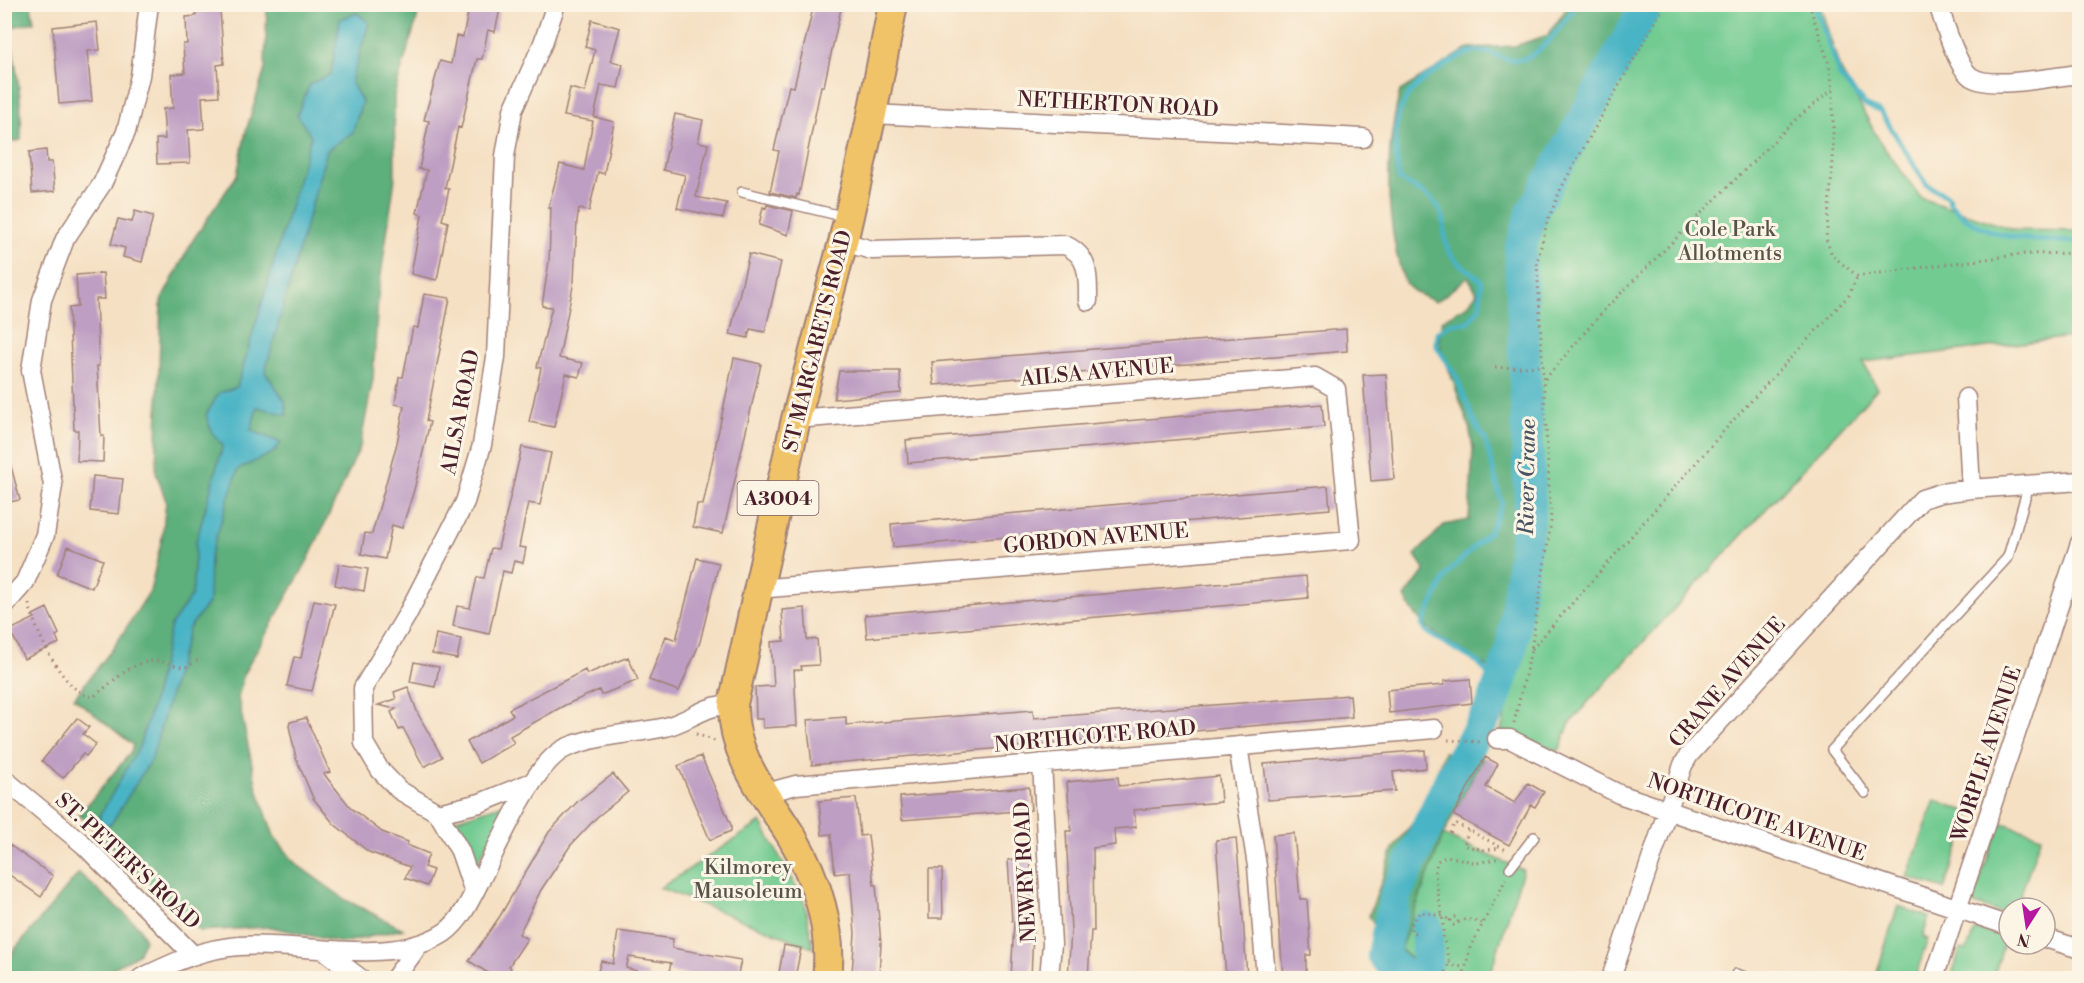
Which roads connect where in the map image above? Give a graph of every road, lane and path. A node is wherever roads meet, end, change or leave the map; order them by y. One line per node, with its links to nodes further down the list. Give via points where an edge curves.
1 (149, 4): 26 (street, via 140,76 126,132 102,184 65,239 42,300 31,370 53,485 45,536)
2 (556, 4): 43 (street, AILSA ROAD, via 513,110 507,144 496,357 482,445 465,502 407,615 363,688 364,743 380,770 399,790)
3 (893, 4): 9 (main road, ST MARGARETS ROAD / A3004)
4 (1665, 4): 16 (path, via 1561,188 1547,223 1538,262)
5 (1809, 4): 8 (path)
6 (1938, 4): 7 (street, via 1962,65 1970,76 1982,82)
7 (2079, 74)
8 (1833, 89): 14 (path, via 1833,162 1826,239 1833,255); 18 (path, via 1796,119 1606,308)
9 (872, 114): 10 (street, NETHERTON ROAD); 12 (main road, ST MARGARETS ROAD / A3004)
10 (1363, 138)
11 (742, 192): 12 (lane)
12 (845, 230): 15 (street, via 872,250 1065,245 1077,250 1084,260 1088,270); 20 (main road, ST MARGARETS ROAD / A3004)
13 (2079, 253): 14 (path, via 2024,254)
14 (1857, 276): 29 (path, via 1849,295)
15 (1088, 301)
16 (1543, 366): 17 (path); 18 (path)
17 (1495, 368)
18 (1544, 381): 29 (path, via 1551,522)
19 (1966, 398): 24 (street)
20 (796, 419): 21 (street, AILSA AVENUE, via 1315,378 1336,388); 27 (main road, ST MARGARETS ROAD / A3004)
21 (1343, 452): 27 (street, GORDON AVENUE, via 1351,540)
22 (2079, 481): 23 (street, CRANE AVENUE)
23 (2029, 484): 24 (street, CRANE AVENUE); 40 (lane, via 2008,557 1832,750)
24 (1971, 489): 42 (street, CRANE AVENUE, via 1922,499 1689,755)
25 (2079, 543): 50 (street, WORPLE AVENUE)
26 (25, 582): 28 (street); 30 (path, via 36,628 59,672 85,696 93,697 127,670 151,661 182,668)
27 (757, 589): 31 (main road, ST MARGARETS ROAD / A3004)
28 (4, 606)
29 (1531, 650): 34 (path)
30 (197, 660)
31 (733, 704): 32 (street, via 693,713); 41 (main road, ST MARGARETS ROAD / A3004, via 738,741)
32 (675, 724): 35 (path); 39 (street, via 597,738 566,748)
33 (1439, 734): 34 (path); 36 (street, NORTHCOTE ROAD)
34 (1498, 740): 42 (street, NORTHCOTE AVENUE)
35 (725, 744)
36 (1238, 746): 37 (street, NORTHCOTE ROAD); 68 (street, via 1257,866)
37 (1042, 763): 41 (street, NORTHCOTE ROAD, via 796,785); 67 (street, NEWRY ROAD, via 1053,944)
38 (4, 779): 59 (street, ST. PETER'S ROAD, via 84,845)
39 (532, 782): 43 (street, via 480,803); 49 (street)
40 (1866, 793)
41 (762, 794): 66 (main road, ST MARGARETS ROAD / A3004, via 792,838 817,892 828,941)
42 (1667, 811): 50 (street, NORTHCOTE AVENUE); 71 (street, CRANE AVENUE)
43 (438, 813): 49 (street, AILSA ROAD, via 460,851)
44 (1468, 830): 45 (path, via 1455,823); 47 (path); 47 (path, via 1464,846)
45 (1450, 833)
46 (1534, 837): 48 (lane)
47 (1502, 848): 51 (path, via 1512,854 1476,863 1447,856 1437,861 1435,874)
48 (1510, 868): 52 (path)
49 (474, 892): 56 (street, via 453,925)
50 (1958, 909): 53 (street, NORTHCOTE AVENUE); 73 (street, WORPLE AVENUE)
51 (1442, 916): 52 (path, via 1450,920 1455,917 1458,923 1466,919); 54 (path, via 1420,912 1411,925 1411,932); 60 (path)
52 (1484, 922): 61 (path)
53 (1997, 922)
54 (1415, 933)
55 (2057, 942): 57 (street)
56 (418, 946): 58 (street); 65 (street)
57 (2079, 949)
58 (323, 950): 59 (street, via 248,946); 64 (street)
59 (192, 954): 63 (street)
60 (1449, 962): 61 (path, via 1456,967); 69 (path)
61 (1465, 966): 70 (path)
62 (1736, 974): 72 (lane)
63 (141, 978)
64 (360, 978)
65 (395, 978)
66 (827, 978)
67 (1048, 978)
68 (1266, 978)
69 (1444, 978)
70 (1463, 978)
71 (1611, 978)
72 (1748, 978)
73 (1934, 978)

